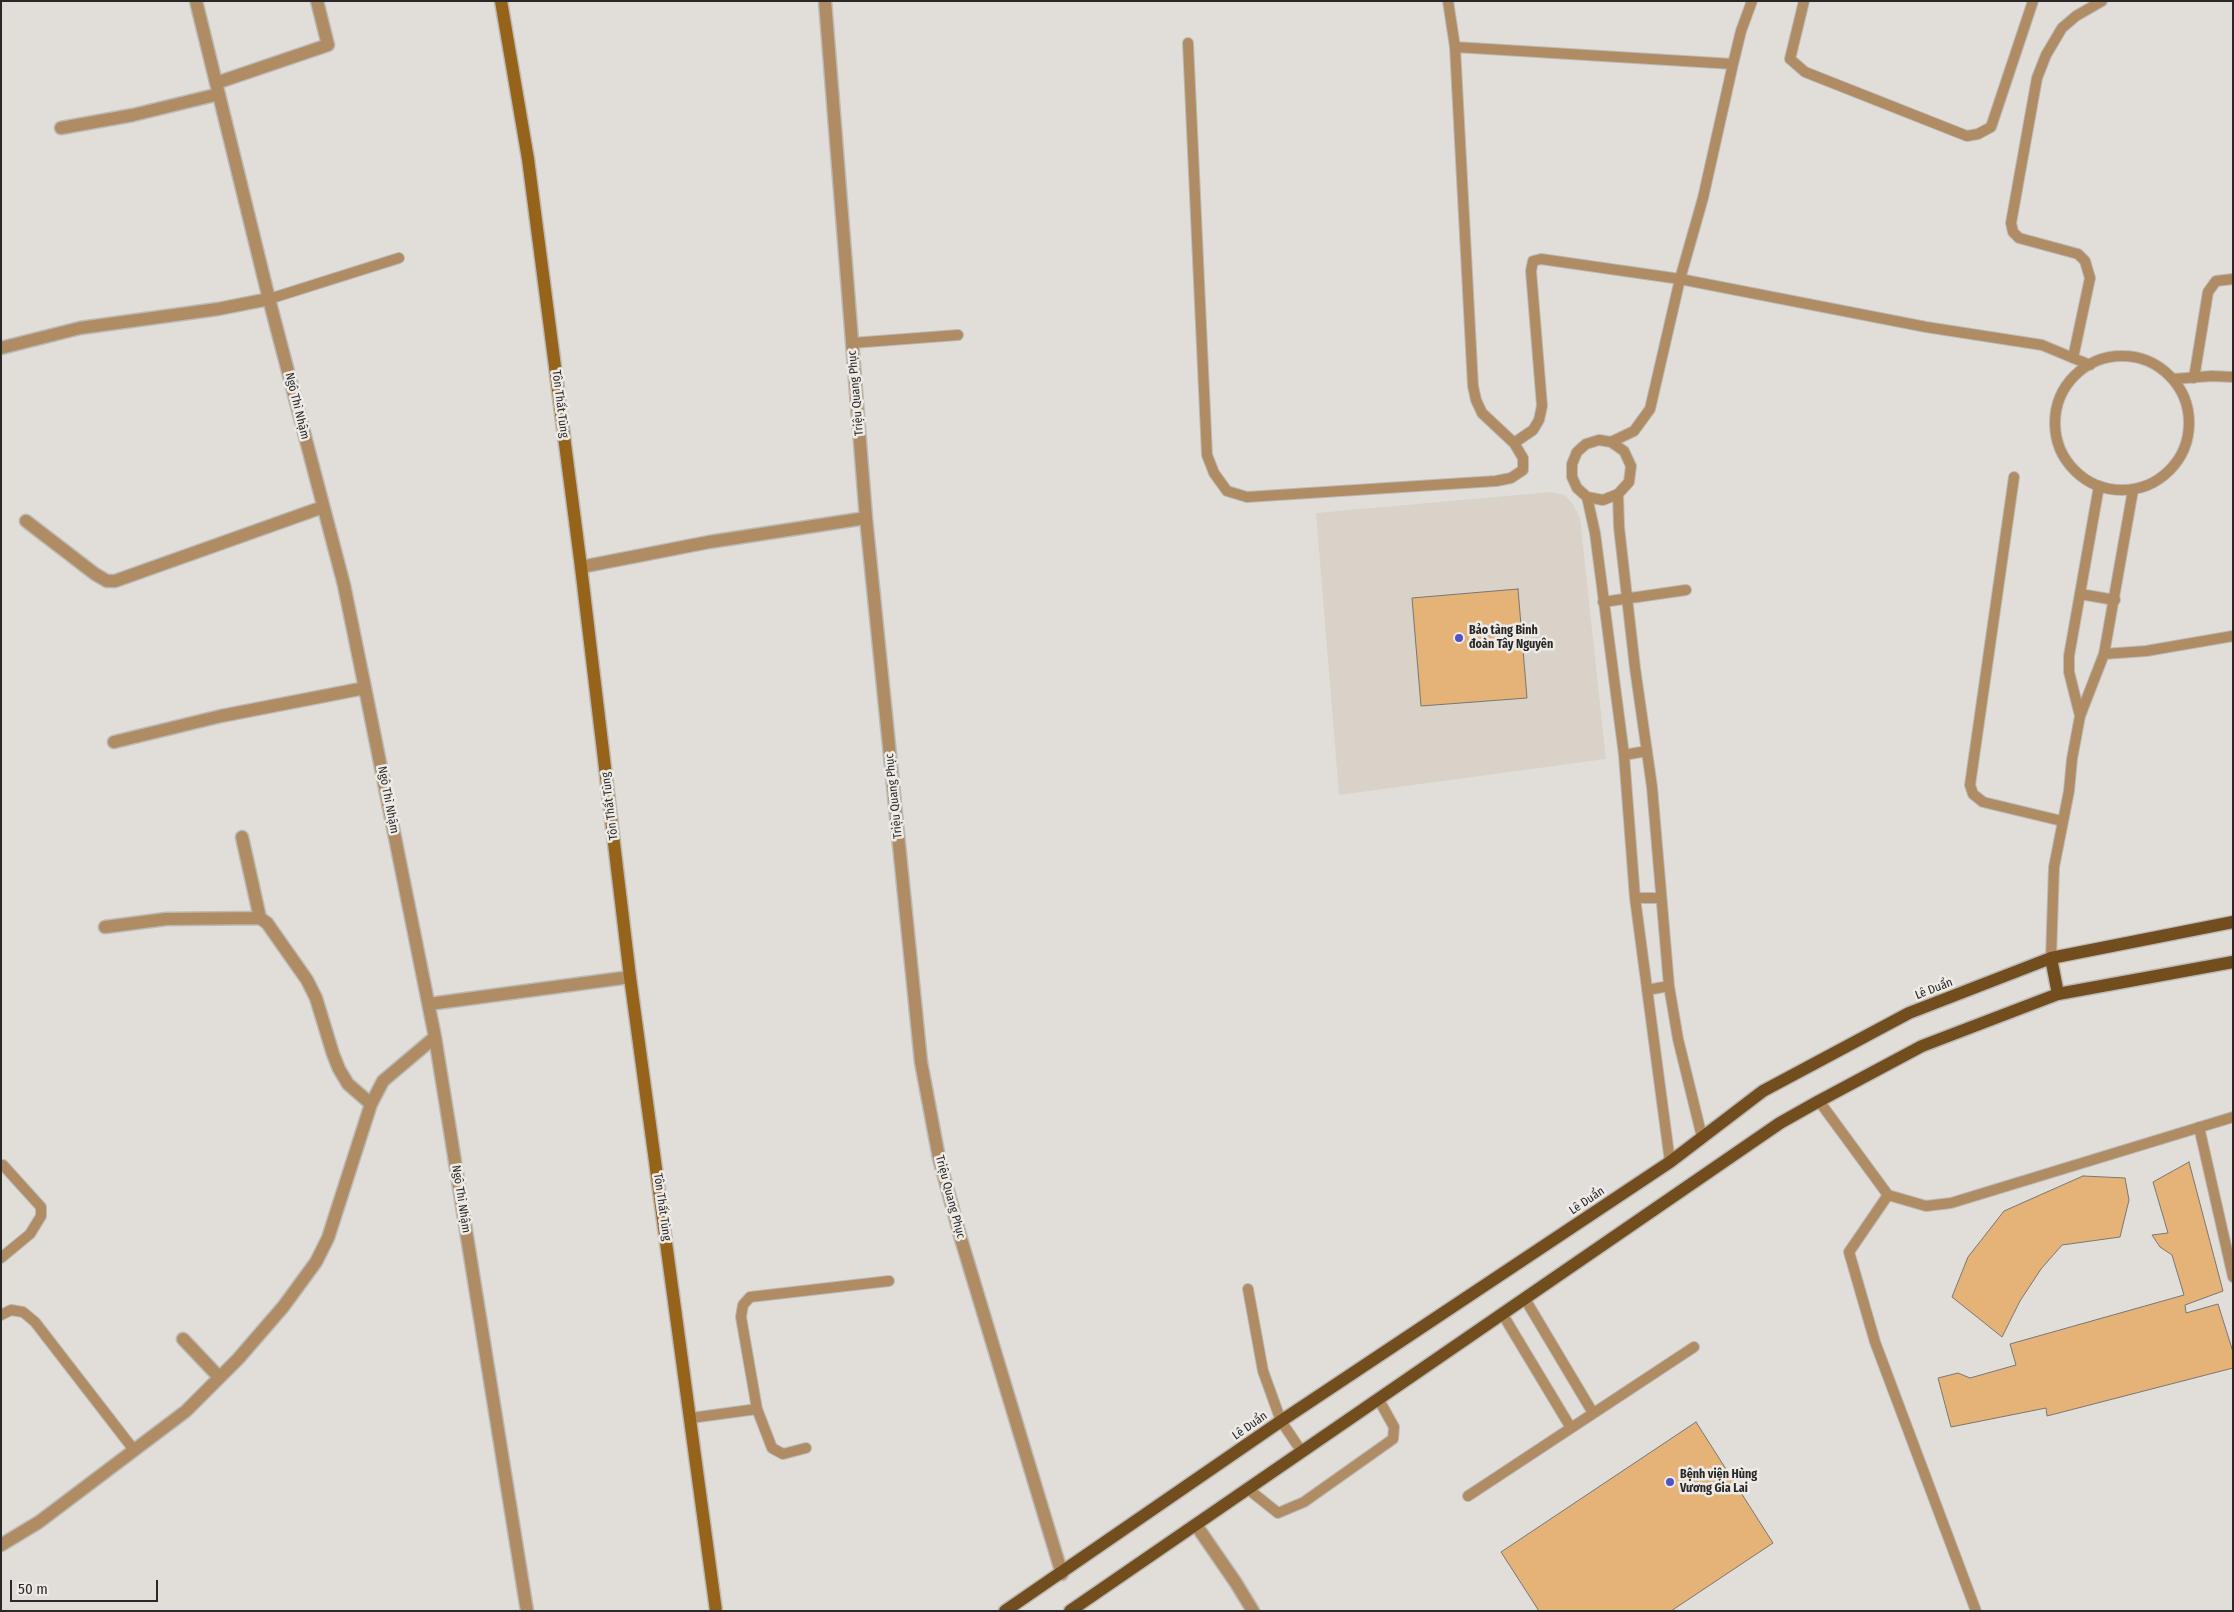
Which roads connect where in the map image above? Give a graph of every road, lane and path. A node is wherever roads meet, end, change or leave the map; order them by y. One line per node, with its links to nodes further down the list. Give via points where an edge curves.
1 (196, 1): 13 (street, Ngô Thì Nhậm)
2 (317, 1): 13 (street, via 328,44)
3 (501, 1): 37 (street, Tôn Thất Tùng, via 528,159)
4 (825, 1): 20 (street, Triệu Quang Phục)
5 (1448, 1): 11 (lane)
6 (1752, 1): 12 (lane)
7 (1804, 1): 8 (lane, via 1790,59 1805,72 1967,136 1991,127)
8 (2033, 1)
9 (2102, 1): 22 (lane, via 2062,28 2046,55 2037,78 2011,223 2019,238 2078,254 2085,261 2090,278)
10 (1188, 44): 28 (lane, via 1207,455 1214,473 1227,491 1247,497 1496,481 1511,478 1523,470 1523,458)
11 (1455, 47): 12 (lane); 28 (lane, via 1473,386 1482,414)
12 (1733, 64): 16 (lane, via 1705,189)
13 (217, 88): 14 (street, via 133,116); 18 (street, Ngô Thì Nhậm)
14 (61, 128)
15 (399, 258): 18 (lane)
16 (1680, 279): 22 (lane, via 1908,324 2042,345); 27 (lane, via 1650,408 1634,431); 28 (lane, via 1556,260 1533,261 1531,271 1542,406 1533,430)
17 (2233, 279): 25 (lane, via 2216,281 2208,292)
18 (269, 299): 21 (street, via 80,328); 34 (street, Ngô Thì Nhậm)
19 (958, 335): 20 (lane)
20 (852, 343): 35 (street, Triệu Quang Phục)
21 (1, 348)
22 (2073, 358): 23 (lane)
23 (2090, 365): 26 (lane, via 2123,356 2148,360); 30 (lane, via 2077,373 2062,392 2054,416 2056,441 2067,463 2085,480)
24 (2233, 377): 25 (lane)
25 (2194, 378): 26 (lane)
26 (2173, 379): 31 (lane, via 2184,394 2190,418 2187,443 2176,465 2157,481)
27 (1611, 442): 32 (lane, via 1624,451 1631,466 1629,482); 33 (lane, via 1598,440 1577,452 1572,464 1572,477)
28 (1514, 444)
29 (2014, 477): 50 (lane, via 1970,785 1973,794 1983,802)
30 (2099, 486): 31 (lane, via 2108,490); 39 (lane)
31 (2134, 490): 41 (lane)
32 (1618, 494): 33 (lane, via 1603,500); 40 (lane)
33 (1587, 496): 42 (lane)
34 (324, 507): 36 (street, via 106,582); 45 (street, Ngô Thì Nhậm)
35 (866, 518): 37 (street, via 709,542); 96 (street, Triệu Quang Phục, via 921,1062 940,1158 961,1239)
36 (26, 521)
37 (581, 567): 59 (street, Tôn Thất Tùng)
38 (1686, 590): 40 (lane)
39 (2080, 594): 41 (lane); 46 (lane, via 2069,656 2069,672)
40 (1629, 599): 42 (lane); 48 (lane)
41 (2115, 600): 44 (lane)
42 (1604, 602): 49 (lane)
43 (2233, 636): 44 (lane, via 2146,651)
44 (2104, 654): 46 (lane)
45 (366, 688): 47 (street, via 221,716); 63 (street, Ngô Thì Nhậm)
46 (2080, 716): 50 (lane)
47 (114, 742)
48 (1647, 751): 49 (lane); 53 (lane)
49 (1624, 755): 52 (lane)
50 (2062, 822): 57 (lane, via 2054,868)
51 (242, 837): 54 (street)
52 (1635, 898): 53 (lane); 61 (lane)
53 (1661, 898): 60 (lane)
54 (260, 918): 56 (street, via 166,919); 66 (street, via 272,928 307,980 316,998 333,1054 348,1084)
55 (2233, 922): 57 (main road, Lê Duẩn)
56 (105, 927)
57 (2051, 958): 62 (main road); 69 (main road, Lê Duẩn, via 1909,1014 1764,1091)
58 (2233, 962): 62 (main road)
59 (630, 977): 63 (street); 86 (street, Tôn Thất Tùng)
60 (1669, 986): 61 (lane); 69 (lane, via 1678,1039)
61 (1647, 990): 70 (lane)
62 (2058, 994): 65 (main road, via 1922,1046)
63 (429, 1004): 64 (street, Ngô Thì Nhậm)
64 (435, 1037): 66 (street, via 383,1082); 97 (street, Ngô Thì Nhậm)
65 (1819, 1100): 72 (lane); 77 (main road, via 1780,1123)
66 (371, 1104): 82 (street, via 328,1238 316,1262 283,1307)
67 (2233, 1117): 68 (lane)
68 (2199, 1127): 72 (lane, via 1951,1203 1926,1206); 74 (lane)
69 (1702, 1137): 70 (main road, Lê Duẩn)
70 (1670, 1162): 87 (main road, Lê Duẩn)
71 (3, 1165): 73 (lane, via 41,1207 41,1216 30,1234)
72 (1888, 1195): 102 (lane, via 1849,1252 1875,1342)
73 (1, 1258)
74 (2233, 1277)
75 (889, 1281): 84 (lane, via 750,1297 743,1305 741,1316)
76 (1248, 1289): 87 (lane, via 1263,1371)
77 (1525, 1300): 79 (main road); 85 (lane)
78 (1, 1315): 90 (lane, via 11,1310 23,1312 35,1322)
79 (1502, 1315): 83 (main road); 88 (lane)
80 (182, 1339): 82 (street)
81 (1694, 1346): 85 (lane)
82 (219, 1377): 90 (street, via 186,1411)
83 (1379, 1400): 91 (main road); 92 (lane, via 1394,1427 1394,1439 1304,1502 1278,1513)
84 (757, 1409): 86 (lane); 89 (lane, via 772,1448 783,1454)
85 (1593, 1413): 88 (lane)
86 (691, 1418): 98 (street, Tôn Thất Tùng)
87 (1281, 1421): 91 (lane); 96 (main road, Lê Duẩn)
88 (1570, 1428): 93 (lane)
89 (806, 1448)
90 (134, 1450): 95 (street, via 39,1522)
91 (1302, 1452): 92 (main road)
92 (1248, 1490): 94 (main road)
93 (1468, 1496)
94 (1196, 1525): 100 (main road); 101 (street)
95 (1, 1545)
96 (1062, 1574): 99 (main road, Lê Duẩn)
97 (527, 1611)
98 (716, 1611)
99 (1005, 1611)
100 (1070, 1611)
101 (1252, 1611)
102 (1976, 1611)

